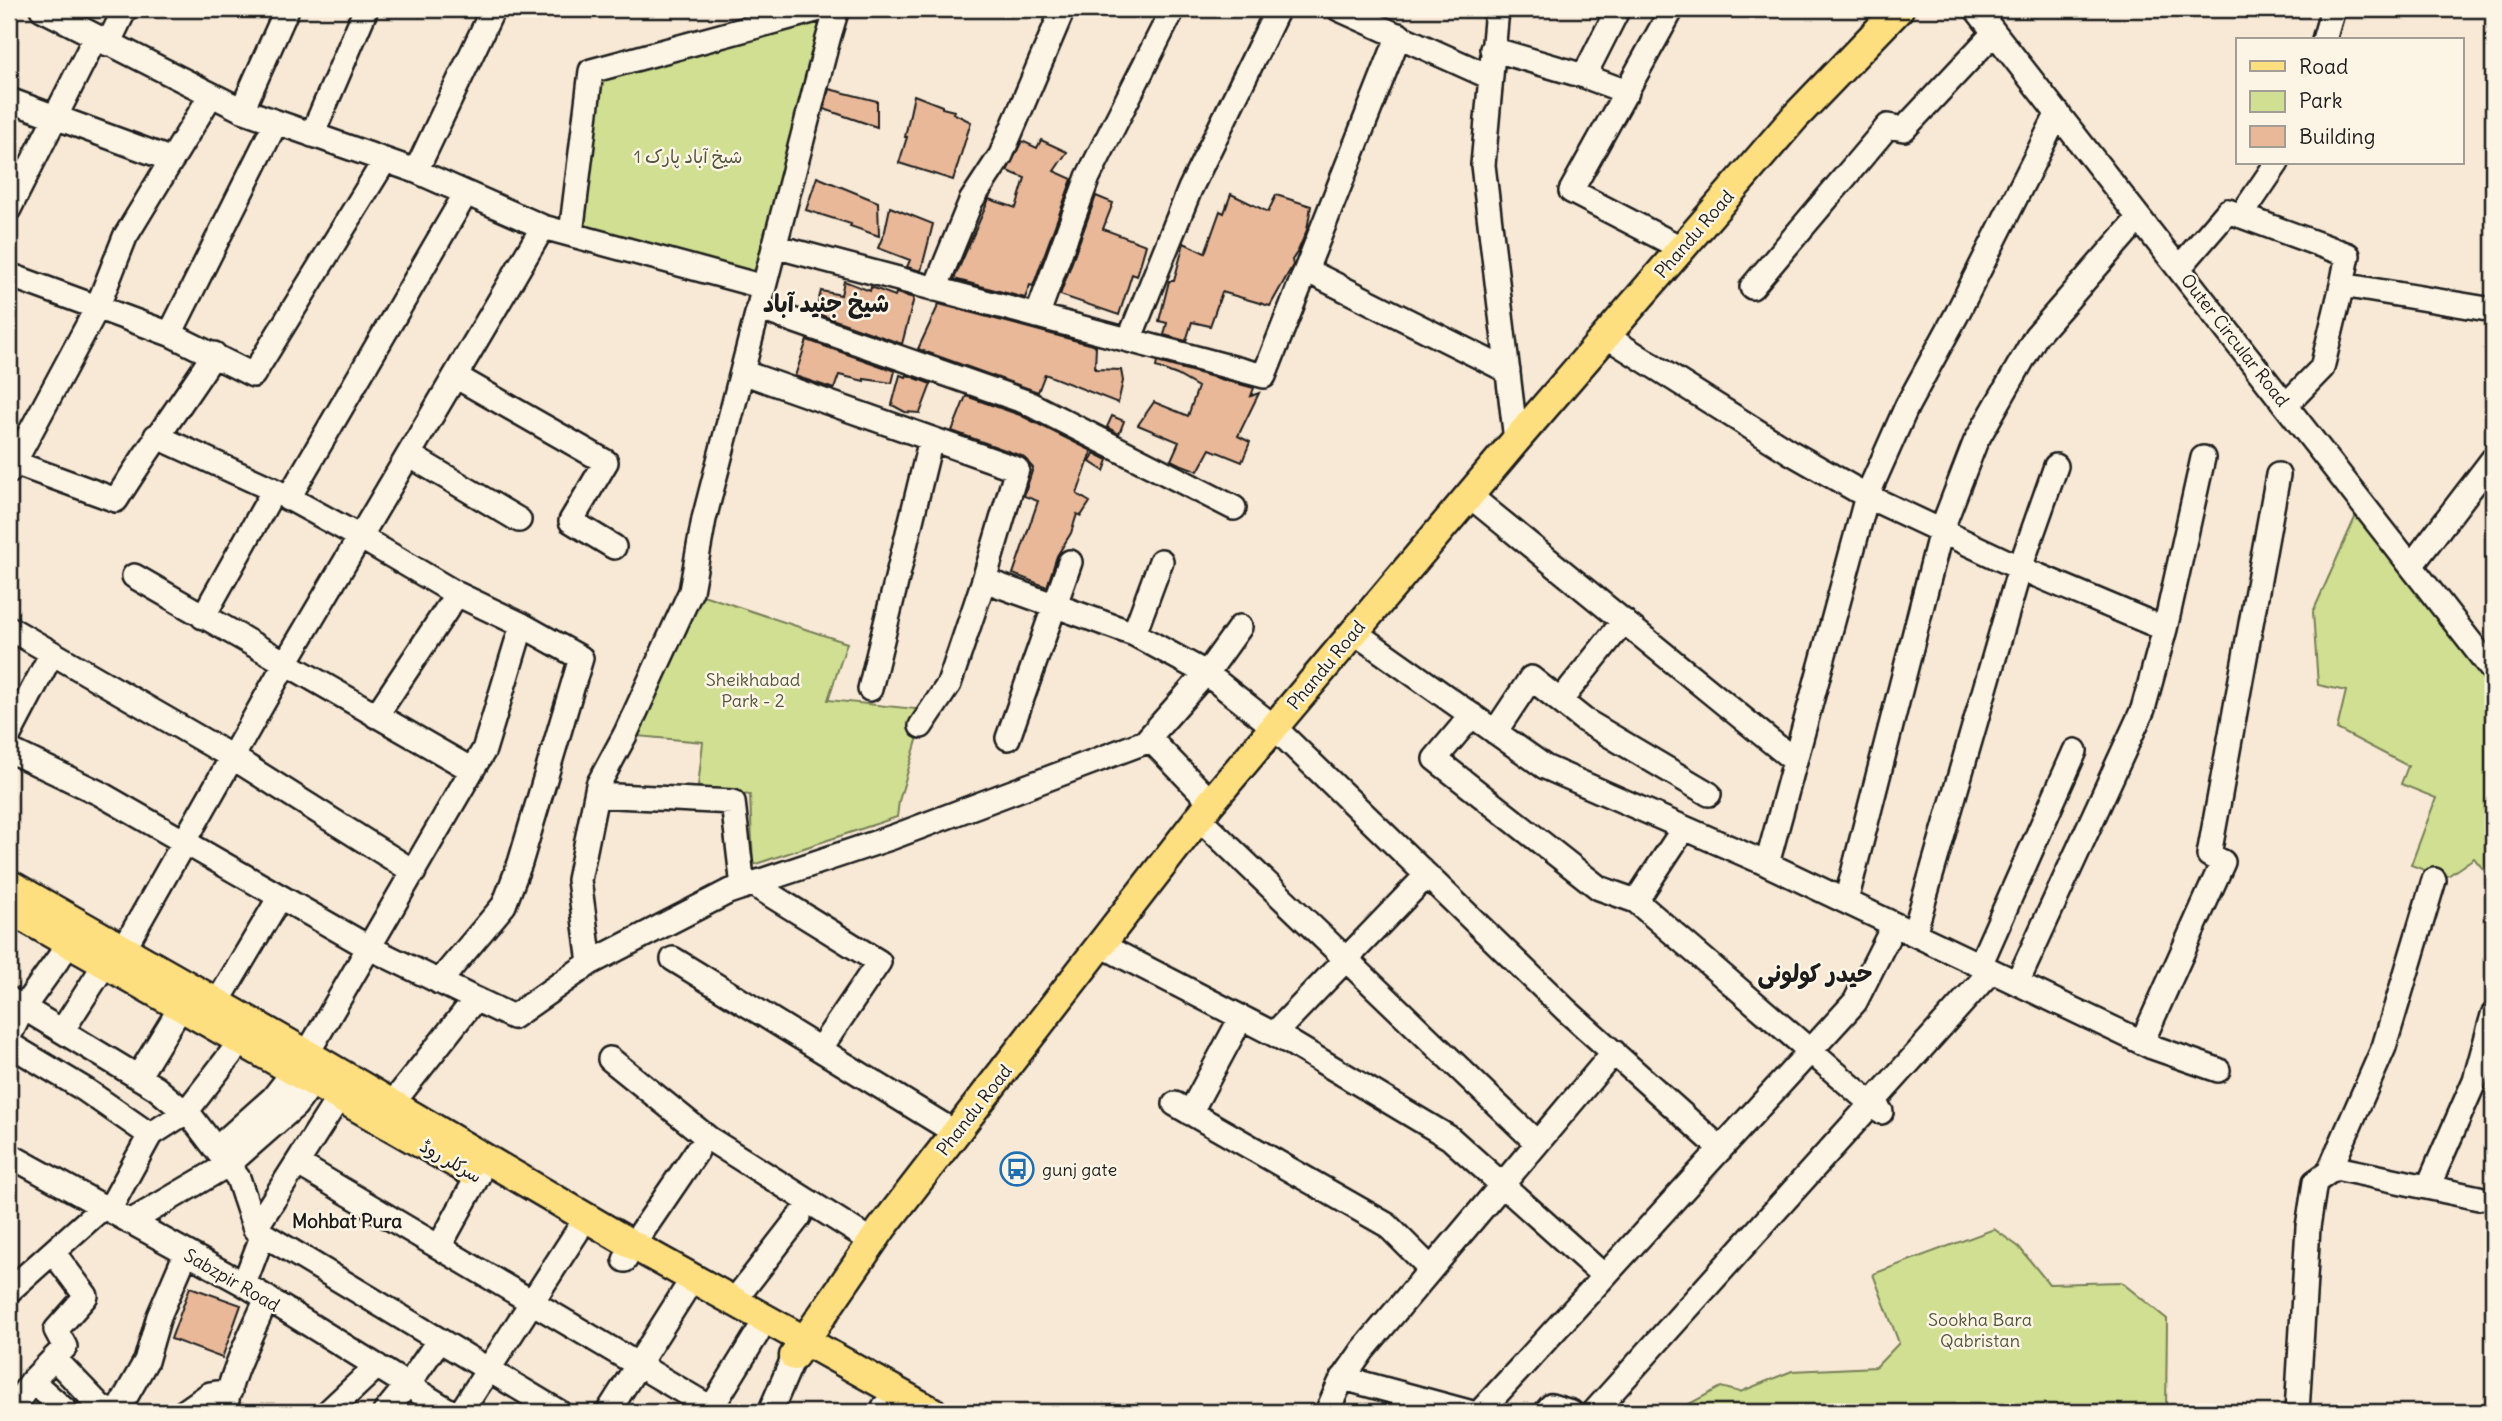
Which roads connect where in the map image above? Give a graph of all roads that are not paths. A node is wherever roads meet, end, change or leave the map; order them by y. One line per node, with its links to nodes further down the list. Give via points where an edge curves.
1 (41, 9): 21 (street)
2 (125, 9): 21 (street)
3 (288, 9): 28 (street)
4 (366, 9): 32 (street)
5 (493, 9): 36 (street)
6 (820, 9): 42 (street, via 592,71)
7 (837, 9): 43 (street)
8 (1063, 9): 50 (street, via 1001,155 971,201)
9 (1173, 9): 54 (street, via 1088,177)
10 (1278, 9): 57 (street, via 1190,189)
11 (1339, 9): 19 (street)
12 (1497, 9): 22 (street)
13 (1619, 9): 23 (street)
14 (1672, 9): 25 (street)
15 (1899, 9): 44 (main road, Phandu Road, via 1795,117)
16 (1976, 9): 18 (street, Outer Circular Road)
17 (2333, 9): 20 (street)
18 (1994, 33): 29 (street, Outer Circular Road); 49 (street, via 1904,129 1888,127)
19 (1399, 35): 24 (street); 46 (street)
20 (2325, 38)
21 (102, 41): 26 (street); 30 (street)
22 (1492, 49): 23 (street); 24 (street)
23 (1584, 76): 25 (street)
24 (1490, 77): 59 (street, via 1483,165)
25 (1627, 92): 44 (street, via 1572,191)
26 (211, 95): 28 (street); 33 (street)
27 (9, 100): 30 (street)
28 (242, 110): 31 (street)
29 (2057, 113): 40 (street, Outer Circular Road); 74 (street)
30 (55, 117): 33 (street); 38 (street)
31 (275, 122): 32 (street); 55 (street)
32 (312, 135): 34 (street)
33 (172, 160): 52 (street, via 125,237)
34 (385, 160): 36 (street); 58 (street, via 253,375)
35 (2276, 164): 39 (street)
36 (416, 171): 37 (street)
37 (466, 192): 41 (street); 72 (street)
38 (9, 209)
39 (2241, 215): 45 (street, via 2228,211); 48 (street, via 2348,255)
40 (2139, 218): 45 (street, Outer Circular Road); 77 (street, via 2036,336 1975,443)
41 (543, 227): 42 (street); 61 (street)
42 (571, 234): 51 (street)
43 (774, 246): 50 (street); 51 (street)
44 (1681, 248): 56 (main road, Phandu Road)
45 (2179, 268): 62 (street, Outer Circular Road)
46 (1306, 270): 57 (street, via 1264,376); 59 (street)
47 (9, 275): 52 (street)
48 (2342, 285): 53 (street); 62 (street, via 2322,368)
49 (1752, 287)
50 (935, 289): 54 (street)
51 (761, 298): 60 (street); 75 (street, via 1026,402)
52 (97, 308): 55 (street); 69 (street)
53 (2493, 310)
54 (1037, 316): 57 (street)
55 (170, 334): 58 (street)
56 (1606, 336): 65 (main road, Phandu Road); 74 (street)
57 (1129, 340)
58 (214, 354): 63 (street)
59 (1508, 371): 65 (street)
60 (742, 372): 64 (street); 117 (street, via 704,519 691,591)
61 (455, 376): 66 (street); 79 (street, via 606,462 571,522)
62 (2286, 405): 82 (street, Outer Circular Road)
63 (156, 436): 69 (street, via 116,500); 72 (street)
64 (931, 439): 85 (street, via 1017,469); 100 (street)
65 (1516, 440): 73 (main road, Phandu Road)
66 (409, 455): 76 (street); 78 (street)
67 (2203, 458): 93 (street)
68 (2493, 459): 82 (street)
69 (10, 465)
70 (2056, 466): 83 (street)
71 (2278, 475): 152 (street, via 2208,855 2223,862)
72 (281, 495): 78 (street); 88 (street)
73 (1470, 496): 89 (street); 94 (main road, Phandu Road)
74 (1867, 496): 77 (street); 114 (street)
75 (1234, 508)
76 (519, 520)
77 (1941, 530): 83 (street); 129 (street)
78 (360, 537): 86 (street); 98 (street)
79 (614, 547)
80 (1070, 562): 87 (street)
81 (1161, 562): 95 (street)
82 (2411, 566): 97 (street, Outer Circular Road)
83 (2020, 568): 93 (street); 131 (street)
84 (134, 576): 88 (street)
85 (984, 580): 87 (street); 105 (street, via 949,684)
86 (457, 594): 90 (street); 104 (street)
87 (1056, 606): 95 (street); 109 (street)
88 (203, 617): 98 (street)
89 (1624, 621): 101 (street); 114 (street)
90 (522, 625): 115 (street, via 484,750); 140 (street, via 581,658 504,905)
91 (1240, 627): 99 (street)
92 (9, 628): 96 (street)
93 (2165, 629): 141 (street, via 2143,709)
94 (1354, 632): 103 (street); 106 (main road, Phandu Road)
95 (1133, 634): 99 (street)
96 (52, 653): 102 (street); 113 (street)
97 (2489, 655)
98 (285, 664): 104 (street); 113 (street)
99 (1206, 673): 106 (street); 110 (street)
100 (870, 689)
101 (1560, 701): 107 (street, via 1531,678); 116 (street)
102 (15, 709): 108 (street)
103 (1472, 715): 107 (street); 128 (street, via 1436,759 1599,888)
104 (376, 716): 115 (street)
105 (921, 726)
106 (1274, 727): 118 (main road, Phandu Road); 123 (street)
107 (1495, 732): 119 (street, via 1545,768)
108 (9, 735)
109 (1008, 738)
110 (1149, 738): 118 (street); 126 (street, via 893,837)
111 (9, 750): 120 (street, via 99,793)
112 (2075, 751): 139 (street)
113 (232, 757): 120 (street); 122 (street)
114 (1795, 761): 121 (street)
115 (472, 770): 122 (street)
116 (1709, 794)
117 (596, 795): 126 (street, via 733,802); 138 (street, via 579,880)
118 (1205, 810): 133 (main road, Phandu Road); 135 (street)
119 (1684, 828): 121 (street); 128 (street)
120 (184, 842): 127 (street); 137 (street)
121 (1767, 864): 129 (street)
122 (414, 872): 134 (street)
123 (1427, 875): 135 (street); 156 (street)
124 (2434, 880): 174 (street, via 2384,1046)
125 (9, 884): 137 (main road)
126 (748, 885): 138 (street); 154 (street, via 879,962)
127 (280, 897): 134 (street); 144 (street)
128 (1636, 901): 155 (street)
129 (1846, 901): 131 (street)
130 (9, 909): 132 (main road, سرکلر روڈ)
131 (1904, 929): 139 (street); 155 (street, via 1855,1002)
132 (69, 944): 137 (main road, سرکلر روڈ); 143 (street)
133 (1101, 945): 147 (street); 166 (main road, Phandu Road)
134 (368, 947): 140 (street); 158 (street)
135 (1347, 958): 148 (street); 168 (street)
136 (673, 959): 154 (street)
137 (114, 961): 144 (main road); 145 (main road, سرکلر روڈ); 149 (street)
138 (590, 963): 142 (street, via 513,1017)
139 (1986, 968): 141 (street); 163 (street)
140 (439, 982): 142 (street)
141 (2017, 983): 152 (street)
142 (475, 999): 165 (street)
143 (16, 1003): 149 (street); 150 (street)
144 (216, 1003): 158 (main road)
145 (181, 1007): 151 (main road, سرکلر روڈ); 161 (street)
146 (2493, 1016): 177 (street, via 2475,1080)
147 (1241, 1018): 148 (street); 189 (street, via 1182,1109 1387,1225)
148 (1274, 1034): 176 (street, via 1450,1139)
149 (69, 1035): 160 (street); 161 (street)
150 (9, 1036)
151 (241, 1041): 158 (main road, سرکلر روڈ); 164 (street)
152 (2143, 1042): 159 (street)
153 (9, 1044): 160 (street)
154 (820, 1049): 166 (street)
155 (1810, 1051): 163 (street); 169 (street)
156 (1614, 1052): 168 (street); 169 (street)
157 (610, 1059): 184 (street, via 708,1138)
158 (305, 1069): 162 (main road, سرکلر روڈ); 165 (main road); 172 (street, via 295,1107)
159 (2218, 1070)
160 (55, 1071): 167 (street)
161 (138, 1077): 164 (street)
162 (339, 1097): 165 (main road, سرکلر روڈ); 173 (street)
163 (1876, 1108): 228 (street)
164 (186, 1112): 167 (street); 172 (street)
165 (385, 1112): 175 (main road, سرکلر روڈ); 187 (main road)
166 (956, 1133): 184 (main road, Phandu Road)
167 (150, 1135): 179 (street)
168 (1537, 1143): 176 (street)
169 (1721, 1149): 190 (street)
170 (697, 1151): 187 (street)
171 (9, 1155): 179 (street, Sabzpir Road)
172 (223, 1156): 181 (street); 182 (street, via 238,1178)
173 (297, 1164): 182 (street); 185 (street)
174 (2331, 1167): 177 (street); 229 (street, via 2315,1182 2308,1227)
175 (478, 1176): 183 (main road, سرکلر روڈ); 185 (street)
176 (1503, 1184): 189 (street); 190 (street)
177 (2428, 1187): 178 (street)
178 (2479, 1198)
179 (106, 1209): 181 (street, Sabzpir Road); 186 (street)
180 (799, 1217): 195 (street)
181 (130, 1222): 188 (street, Sabzpir Road)
182 (259, 1231): 192 (street); 198 (street)
183 (577, 1232): 187 (main road, سرکلر روڈ); 196 (street)
184 (873, 1242): 199 (main road, Phandu Road)
185 (439, 1247): 196 (street)
186 (53, 1252): 191 (street); 200 (street, via 86,1296 56,1330 65,1347)
187 (629, 1252): 193 (main road, سرکلر روڈ); 195 (main road)
188 (186, 1253): 192 (street, Sabzpir Road); 214 (street, via 146,1361)
189 (1431, 1269): 204 (street)
190 (1604, 1276): 225 (street)
191 (12, 1281)
192 (244, 1284): 194 (street, Sabzpir Road)
193 (684, 1292): 197 (main road, سرکلر روڈ); 201 (street)
194 (267, 1298): 202 (street, Sabzpir Road); 208 (street)
195 (734, 1301): 199 (main road)
196 (532, 1302): 201 (street); 203 (street)
197 (757, 1334): 199 (main road, سرکلر روڈ); 210 (street)
198 (439, 1340): 203 (street); 206 (street)
199 (799, 1348): 211 (main road, سرکلر روڈ); 221 (street); 222 (main road)
200 (54, 1358): 205 (street); 207 (street)
201 (637, 1364): 210 (street); 220 (street)
202 (377, 1366): 206 (street, Sabzpir Road); 209 (street)
203 (489, 1371): 218 (street); 219 (street)
204 (1343, 1378): 223 (street); 224 (street)
205 (32, 1381): 212 (street); 213 (street)
206 (407, 1385): 216 (street); 217 (street, Sabzpir Road)
207 (85, 1390): 213 (street); 214 (street, via 101,1407)
208 (228, 1402): 215 (street, via 210,1394)
209 (343, 1409)
210 (710, 1410)
211 (886, 1411)
212 (10, 1412)
213 (68, 1412)
214 (115, 1412)
215 (184, 1412)
216 (385, 1412)
217 (451, 1412)
218 (461, 1412)
219 (558, 1412)
220 (608, 1412)
221 (770, 1412)
222 (933, 1412)
223 (1327, 1412)
224 (1469, 1412)
225 (1480, 1412)
226 (1546, 1412): 227 (street, via 1551,1406)
227 (1571, 1412)
228 (1594, 1412)
229 (2297, 1412)

